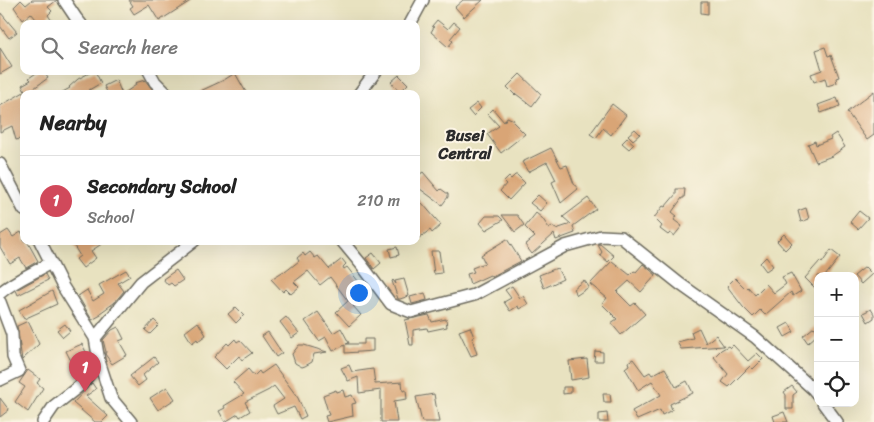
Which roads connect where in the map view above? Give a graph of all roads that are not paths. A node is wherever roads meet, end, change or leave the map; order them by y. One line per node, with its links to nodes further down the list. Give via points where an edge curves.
1 (64, 0): 3 (street)
2 (423, 0): 4 (street)
3 (78, 20)
4 (412, 20)
5 (151, 75): 7 (street)
6 (373, 75): 8 (street)
7 (163, 90)
8 (362, 90)
9 (0, 164): 10 (street)
10 (20, 202)
11 (42, 245): 14 (street)
12 (189, 245): 17 (street, via 141,282)
13 (345, 245): 20 (street, via 390,304 411,312 474,295 565,246 601,236 621,237 755,337)
14 (50, 262): 15 (street); 17 (street)
15 (0, 293)
16 (0, 302): 19 (street, via 12,334 13,357 19,372)
17 (95, 338): 18 (street)
18 (100, 361): 22 (street, via 82,384 54,406); 23 (street, via 111,398)
19 (0, 380)
20 (814, 389)
21 (826, 407): 24 (street)
22 (42, 422)
23 (130, 422)
24 (838, 422)

